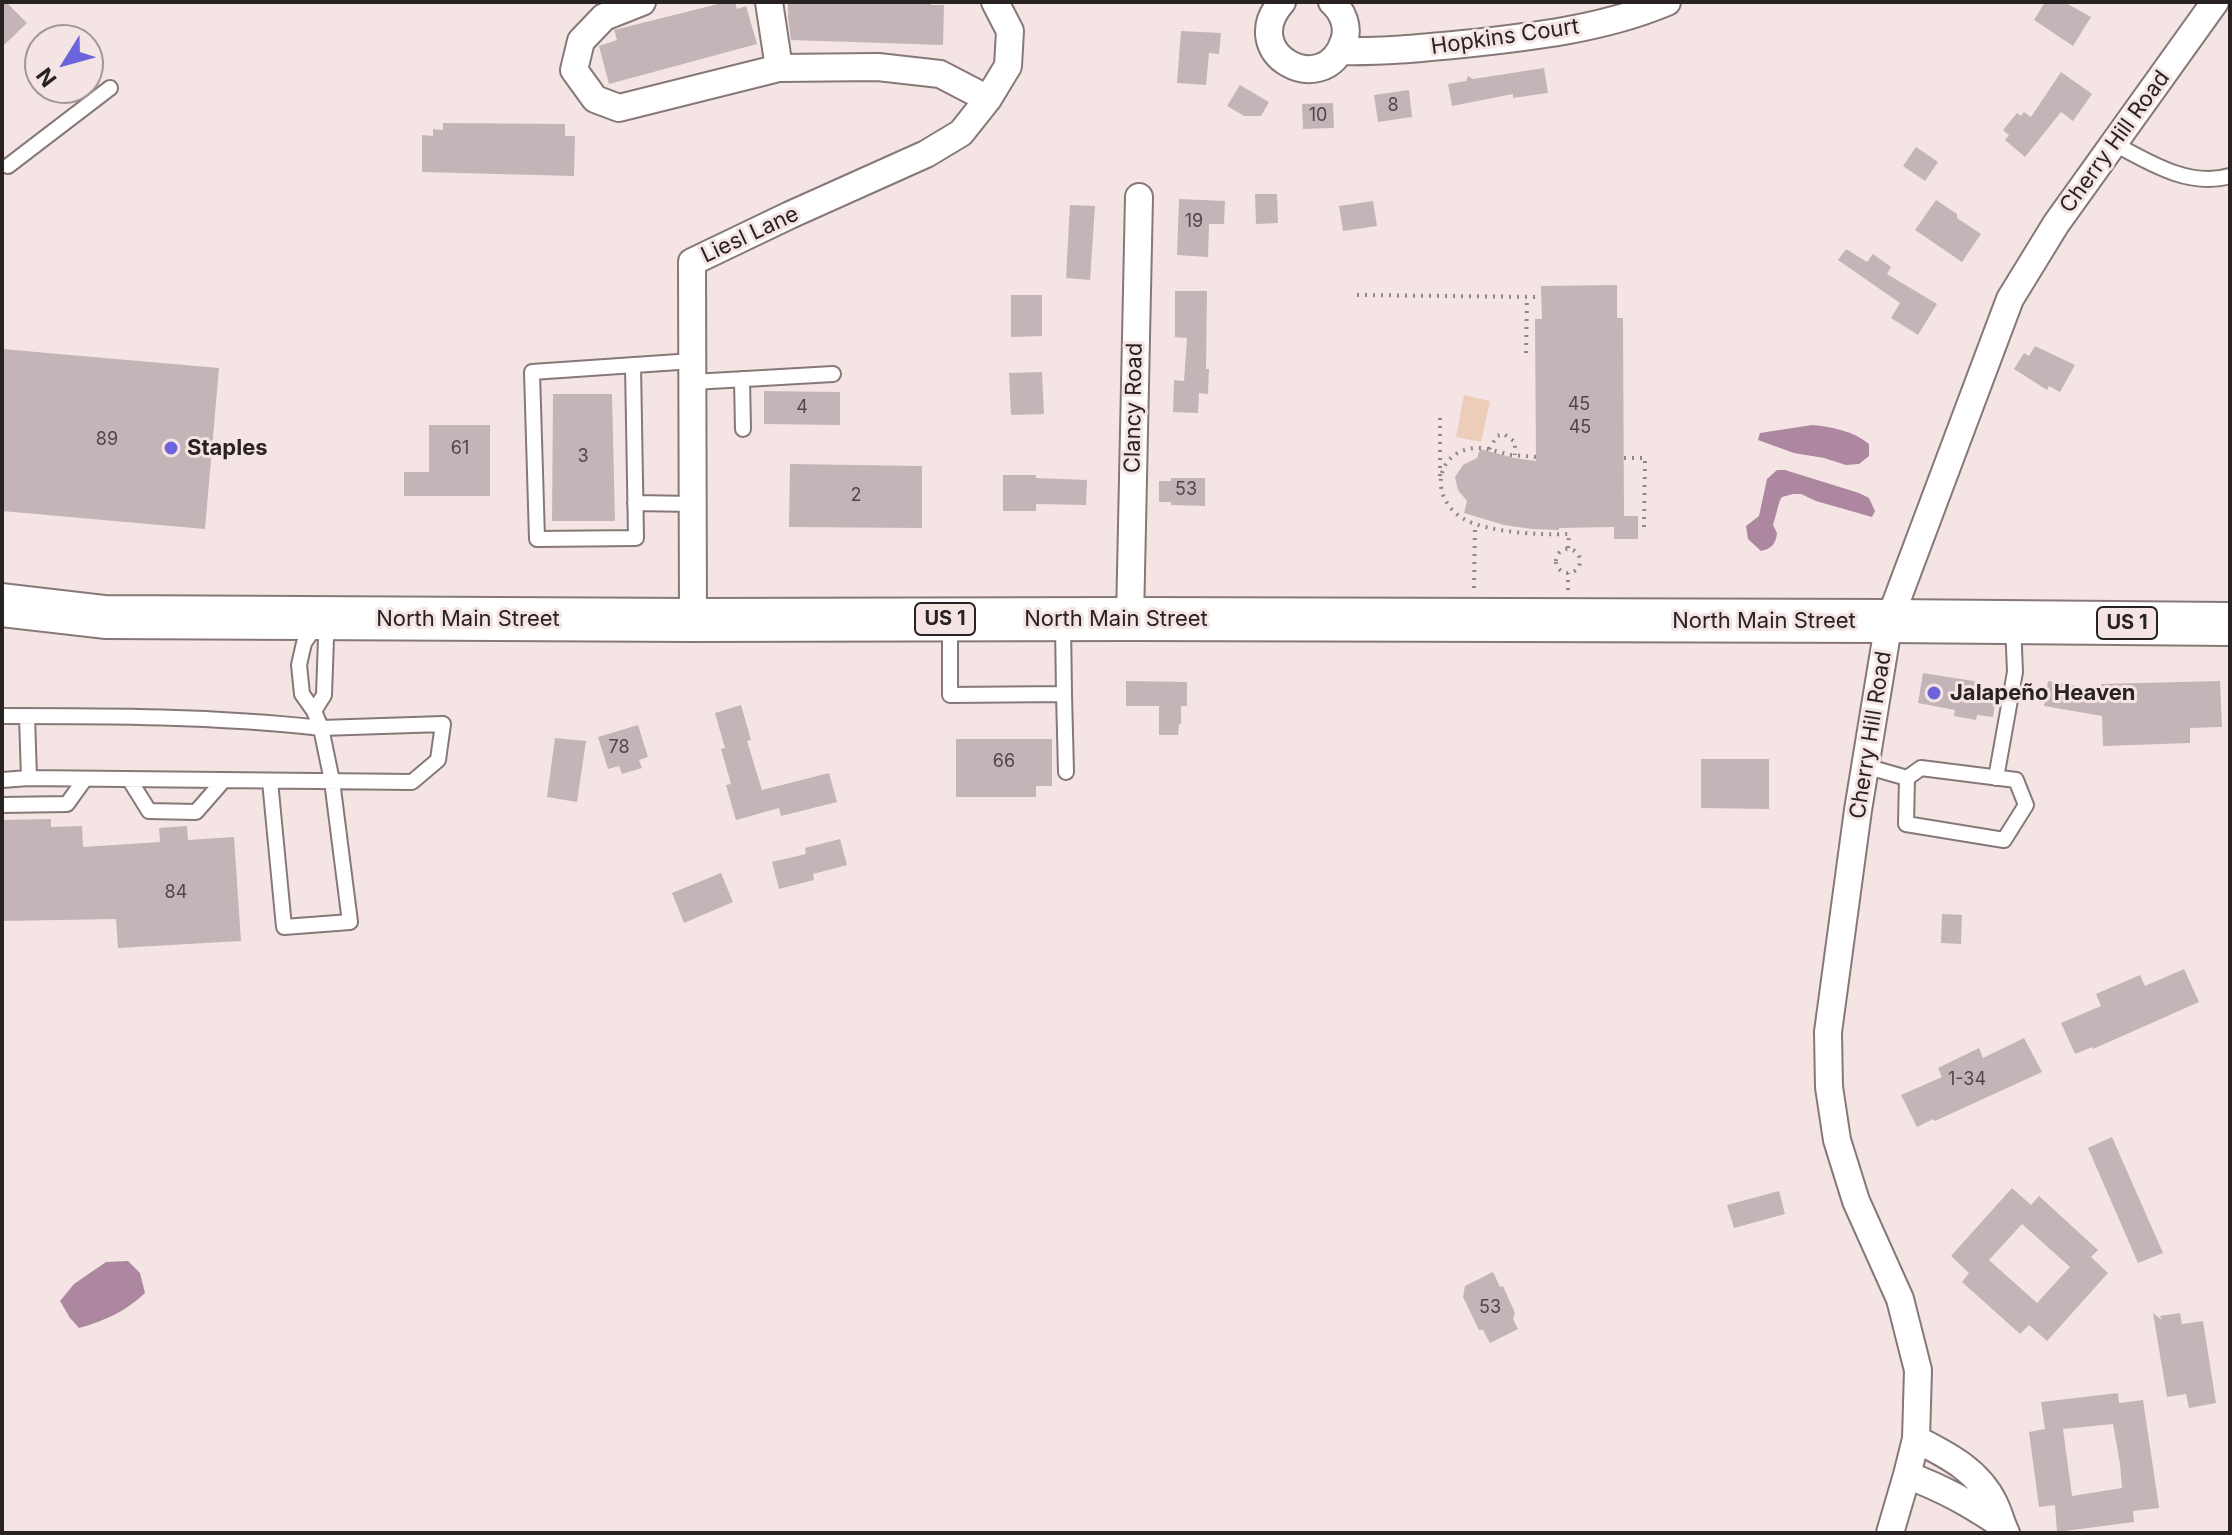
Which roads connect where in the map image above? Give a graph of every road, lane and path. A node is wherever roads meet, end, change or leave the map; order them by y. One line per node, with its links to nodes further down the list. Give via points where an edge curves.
1 (642, 2): 9 (street, via 604,17 581,41 574,70 595,99 619,108)
2 (769, 2): 9 (street)
3 (995, 2): 11 (street, Liesl Lane, via 1010,31 1008,66)
4 (1282, 2): 8 (street, via 1269,25 1270,40 1287,64 1317,69)
5 (1332, 2): 8 (street, via 1345,22)
6 (1667, 2): 8 (street, Hopkins Court, via 1637,15 1512,39)
7 (2210, 4): 12 (street, Cherry Hill Road)
8 (1340, 51)
9 (779, 68): 11 (street, via 878,67 940,74)
10 (110, 88): 13 (lane)
11 (988, 99): 21 (street, Liesl Lane, via 961,133 926,154 692,262)
12 (2113, 143): 14 (lane, via 2184,175 2206,180); 45 (street, Cherry Hill Road, via 2010,299)
13 (8, 166)
14 (2230, 176)
15 (1139, 197): 43 (street, Clancy Road)
16 (1357, 295): 17 (path)
17 (1527, 297): 18 (path); 19 (path)
18 (1541, 297)
19 (1526, 353)
20 (633, 365): 21 (lane); 31 (lane); 31 (lane, via 532,372 537,539 636,538)
21 (693, 372): 23 (lane); 32 (street, Liesl Lane)
22 (833, 374): 23 (lane)
23 (742, 379): 25 (lane)
24 (1440, 418): 30 (path)
25 (743, 429)
26 (1489, 449): 27 (path); 27 (path, via 1504,434 1515,442); 30 (path, via 1455,455)
27 (1515, 455): 28 (path)
28 (1536, 457)
29 (1624, 458): 34 (path, via 1645,458 1644,527)
30 (1440, 482): 33 (path, via 1450,509)
31 (635, 503): 32 (lane)
32 (693, 504): 44 (street, Liesl Lane)
33 (1475, 524): 35 (path, via 1569,534); 37 (path)
34 (1638, 527)
35 (1568, 549): 36 (path, via 1557,555 1556,563); 36 (path, via 1581,561)
36 (1568, 573): 38 (path)
37 (1474, 590)
38 (1568, 590)
39 (2, 605): 40 (main road, North Main Street / US 1, via 105,617)
40 (322, 618): 44 (main road, North Main Street / US 1); 49 (lane, via 324,695); 49 (lane, via 304,643 299,665 302,694)
41 (950, 619): 42 (main road, North Main Street / US 1); 44 (main road, North Main Street / US 1); 48 (lane, via 950,695)
42 (1063, 619): 43 (main road, North Main Street / US 1); 48 (lane)
43 (1130, 619): 45 (main road, North Main Street / US 1)
44 (693, 620)
45 (1889, 621): 46 (main road, North Main Street / US 1); 53 (street, Cherry Hill Road)
46 (2013, 622): 47 (main road, North Main Street / US 1); 57 (lane, via 2015,672)
47 (2230, 624)
48 (1064, 694): 54 (lane)
49 (314, 711): 52 (lane)
50 (2, 716): 51 (lane)
51 (27, 716): 52 (lane, via 121,715); 55 (lane)
52 (321, 728): 63 (lane); 63 (lane, via 443,724 438,760 412,782)
53 (1865, 766): 56 (lane); 65 (street, Cherry Hill Road, via 1828,1032 1829,1087 1837,1140 1856,1201 1900,1299 1918,1370)
54 (1066, 772)
55 (29, 778): 58 (lane); 60 (lane)
56 (1907, 778): 57 (lane, via 1921,768); 57 (lane, via 1906,824 2004,840 2026,805 2016,780)
57 (1996, 778)
58 (85, 779): 59 (lane); 64 (lane, via 67,804)
59 (129, 779): 61 (lane); 61 (lane, via 149,811 196,812)
60 (2, 780)
61 (224, 780): 62 (lane)
62 (270, 781): 63 (lane); 63 (lane, via 284,927 350,922)
63 (332, 781)
64 (2, 805)
65 (1916, 1439): 66 (street, Cherry Hill Road); 67 (street, via 1955,1459 1978,1479)
66 (1907, 1475): 67 (street, via 1971,1504); 68 (street, Cherry Hill Road)
67 (2004, 1529)
68 (1890, 1533)

